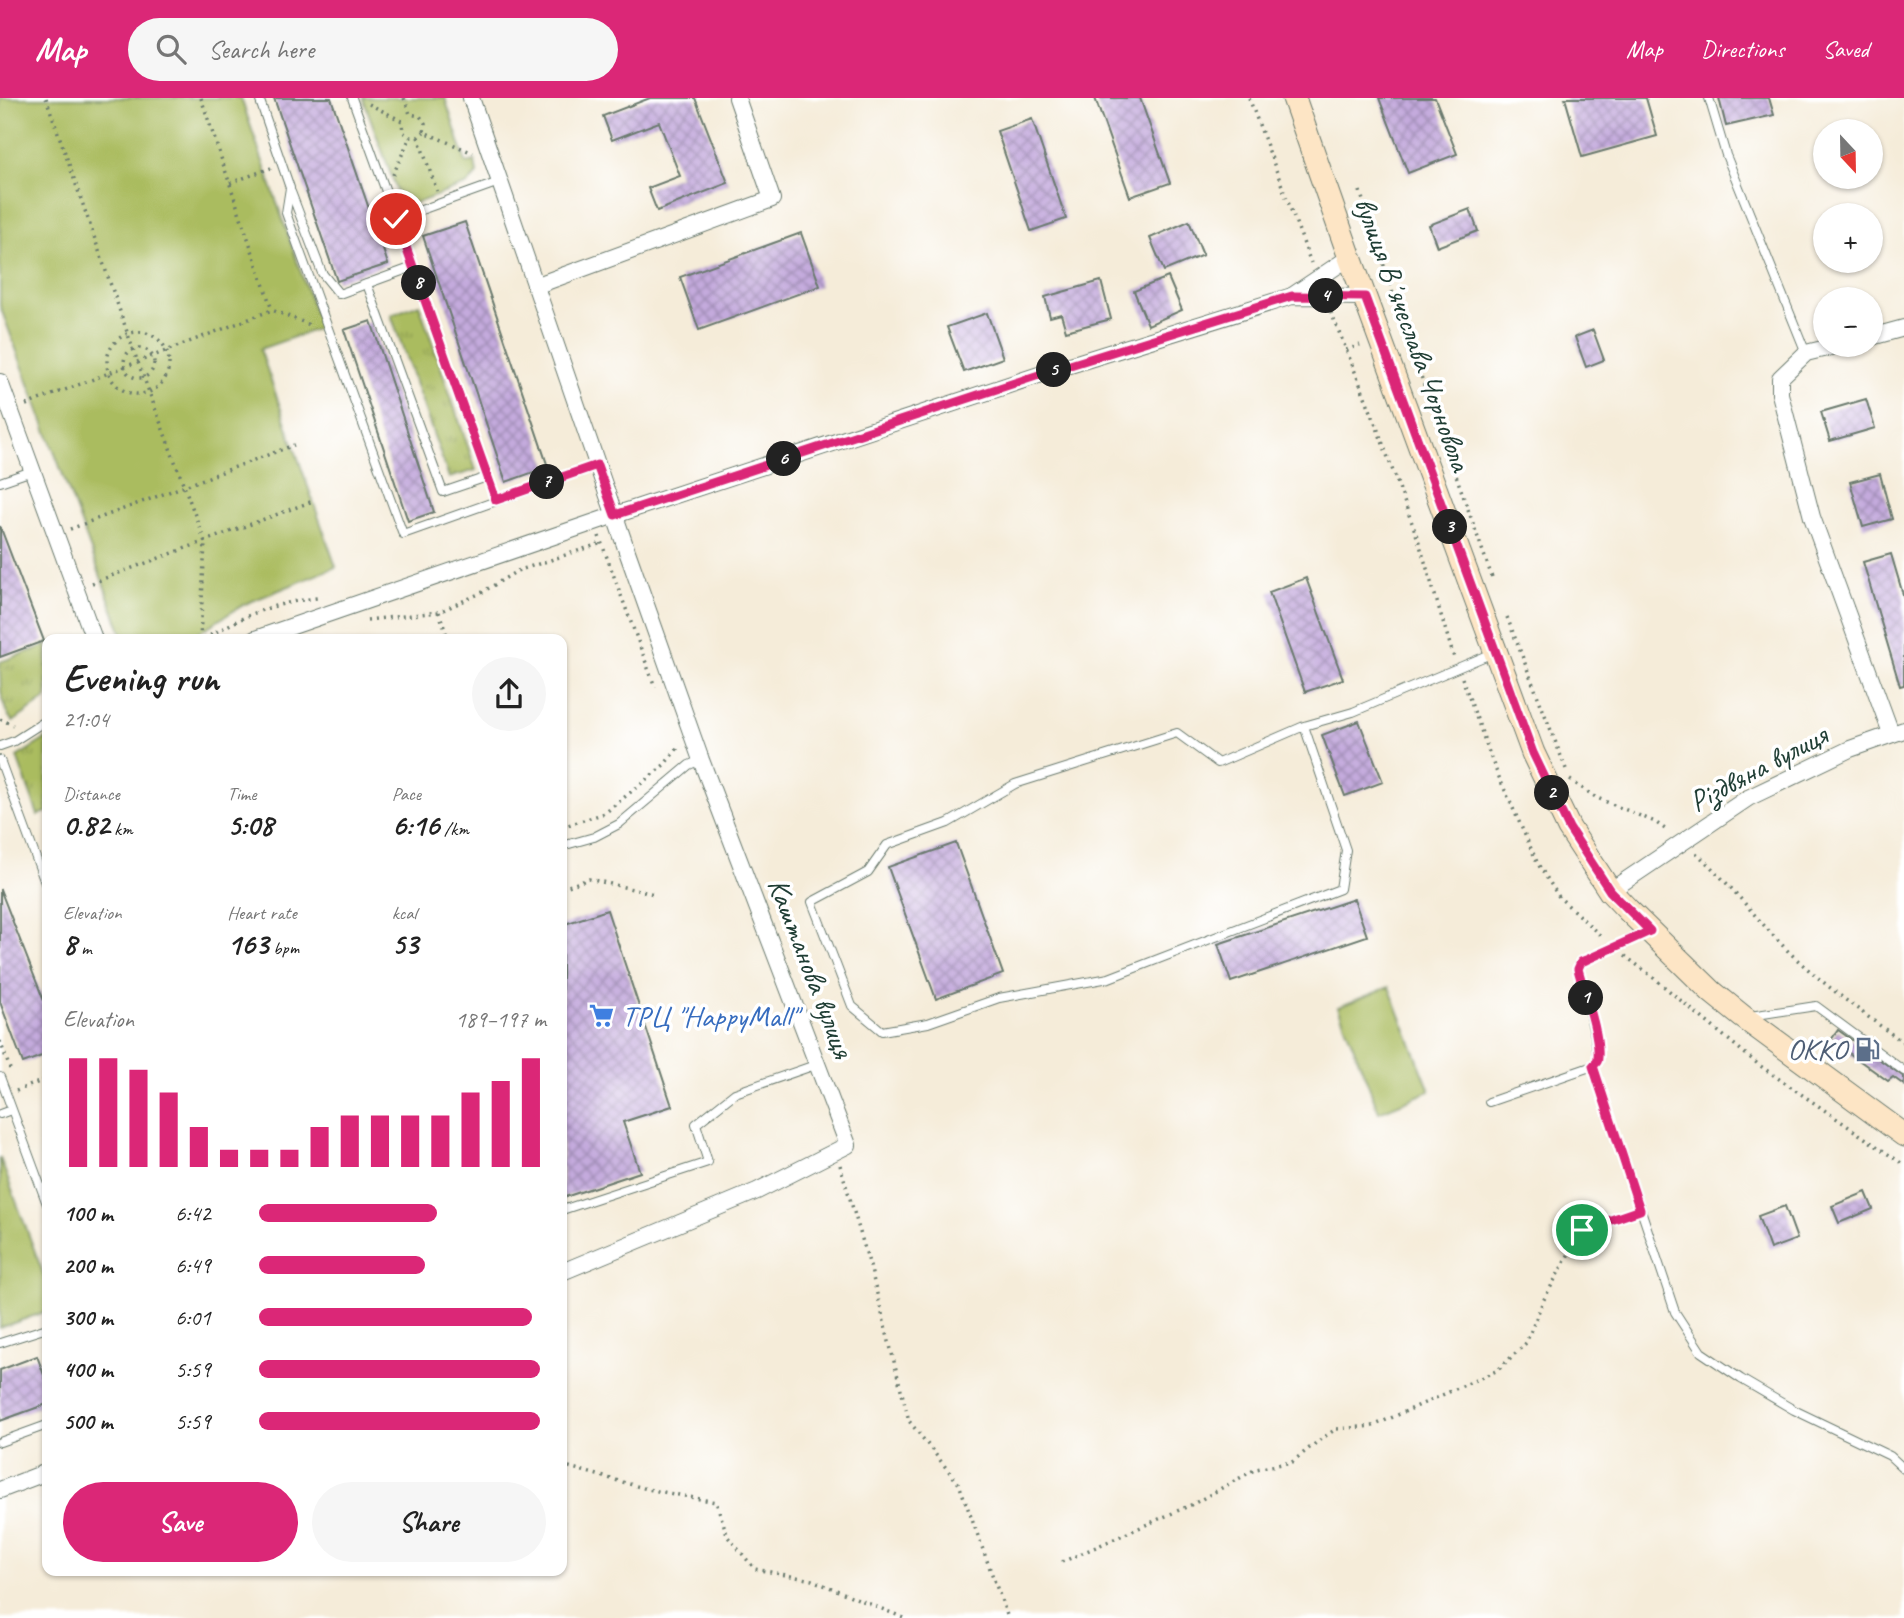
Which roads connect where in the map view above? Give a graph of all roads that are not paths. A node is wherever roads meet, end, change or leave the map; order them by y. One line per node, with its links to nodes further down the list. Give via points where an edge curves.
1 (259, 98): 8 (lane)
2 (471, 98): 7 (street, Каштанова вулиця)
3 (737, 98): 13 (street, via 772,199)
4 (1294, 98): 10 (main road, вулиця Вʼячеслава Чорновола)
5 (1709, 98): 19 (lane, via 1726,155)
6 (353, 100): 9 (lane)
7 (499, 182): 9 (lane); 13 (street, Каштанова вулиця)
8 (290, 188): 12 (lane, via 322,273 339,294); 25 (lane, via 286,213 403,534)
9 (396, 219): 11 (lane)
10 (1350, 257): 14 (street); 15 (main road, вулиця Вʼячеслава Чорновола)
11 (413, 267): 12 (lane); 23 (lane)
12 (367, 284): 23 (lane, via 443,492)
13 (535, 286): 21 (street, Каштанова вулиця)
14 (1292, 296): 15 (street); 26 (street)
15 (1365, 297): 29 (main road, вулиця Вʼячеслава Чорновола)
16 (1904, 328): 17 (street)
17 (1883, 334)
18 (1813, 351): 19 (street)
19 (1806, 353): 32 (street, via 1780,378 1784,414 1812,517)
20 (0, 382): 22 (street)
21 (597, 465): 25 (lane); 26 (street, Каштанова вулиця)
22 (32, 471): 24 (lane); 27 (street)
23 (487, 477): 25 (lane)
24 (0, 482)
25 (496, 500)
26 (615, 515): 28 (street); 35 (street, Каштанова вулиця)
27 (92, 634)
28 (270, 634)
29 (1495, 652): 31 (lane, via 1353,712); 38 (main road, вулиця Вʼячеслава Чорновола, via 1533,753 1569,828)
30 (42, 723): 33 (lane)
31 (1304, 726): 31 (lane, via 1346,850 1340,889 1109,978 999,998 928,1023 882,1031 852,1006 812,902 868,872 887,845 948,823 1015,784 1177,733 1218,763)
32 (1898, 732): 38 (street, Різдвяна вулиця, via 1850,749 1748,798)
33 (0, 746)
34 (0, 760): 37 (lane)
35 (701, 760): 36 (lane, via 619,824); 41 (street, Каштанова вулиця)
36 (567, 845)
37 (42, 874)
38 (1610, 891): 39 (main road, вулиця Вʼячеслава Чорновола)
39 (1650, 931): 40 (main road, вулиця Вʼячеслава Чорновола); 42 (lane, via 1579,965 1598,1056)
40 (1743, 1017): 43 (lane, via 1816,1006); 48 (main road, вулиця Вʼячеслава Чорновола)
41 (818, 1064): 50 (lane, via 735,1093 696,1124 708,1162); 51 (street, Каштанова вулиця, via 848,1145 757,1191)
42 (1593, 1066): 45 (lane); 56 (lane, via 1675,1312 1701,1352 1794,1410 1890,1456)
43 (1904, 1071)
44 (0, 1077): 46 (lane)
45 (1489, 1102)
46 (11, 1110): 47 (lane); 49 (lane)
47 (0, 1114)
48 (1904, 1135)
49 (42, 1192)
50 (567, 1208)
51 (567, 1270)
52 (42, 1330): 53 (lane)
53 (0, 1343)
54 (42, 1427): 55 (lane)
55 (0, 1442)
56 (1904, 1469)
57 (42, 1474): 58 (street)
58 (0, 1490)

